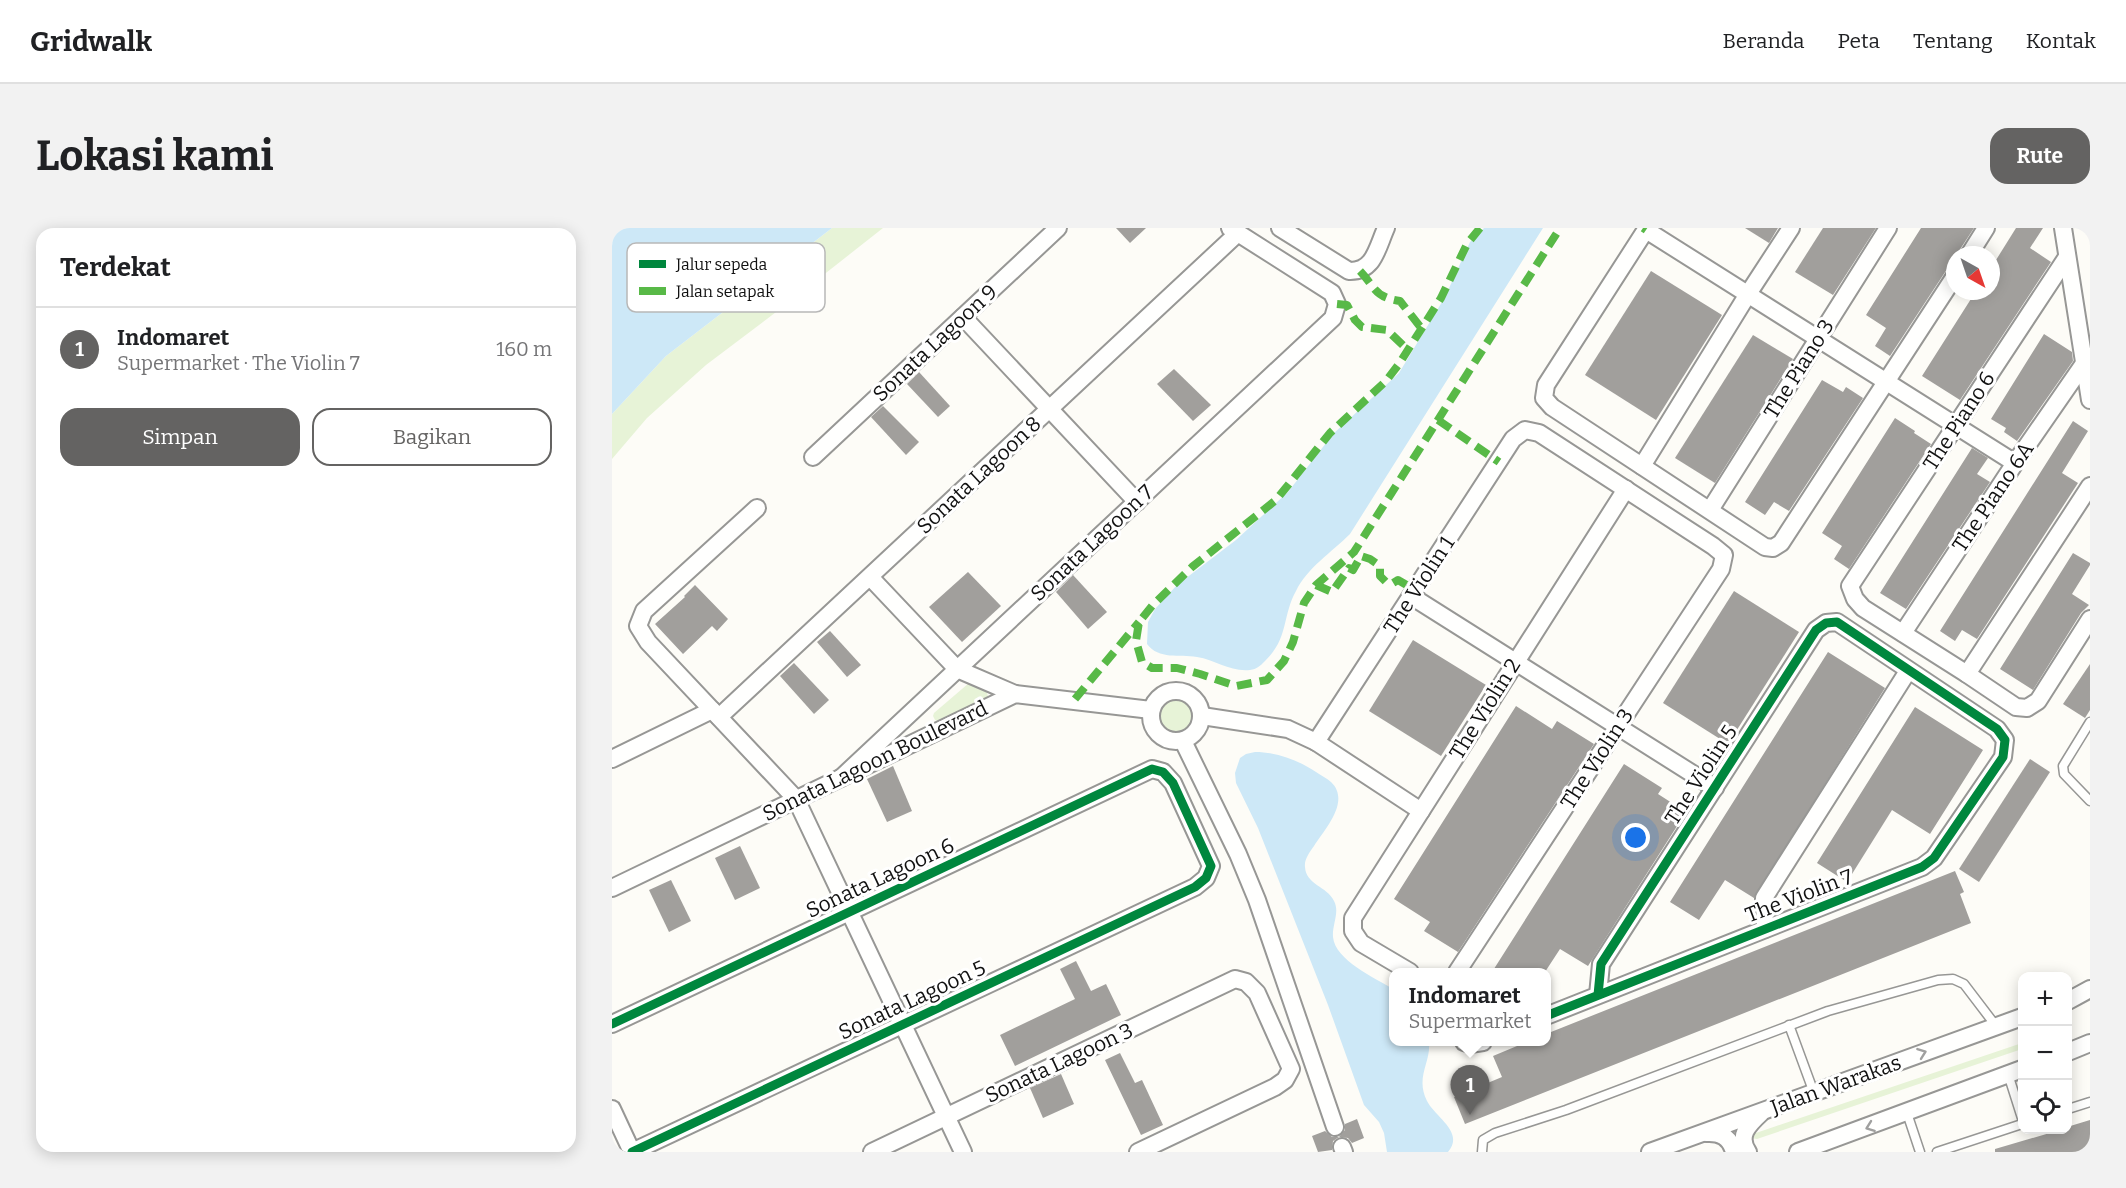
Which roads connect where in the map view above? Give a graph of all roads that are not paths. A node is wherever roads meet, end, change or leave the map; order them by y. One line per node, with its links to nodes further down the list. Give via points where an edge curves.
1 (1058, 228): 14 (street, Sonata Lagoon 9)
2 (1280, 228): 3 (street, via 1348,271 1360,272 1370,264)
3 (1386, 228)
4 (1791, 228): 13 (street)
5 (1888, 228): 15 (street, The Piano 3)
6 (1986, 228): 10 (street)
7 (2063, 228): 11 (street)
8 (1646, 229): 13 (street); 23 (street, via 1546,385 1544,398)
9 (1234, 231): 19 (street, Sonata Lagoon 8); 26 (street, Sonata Lagoon 7, via 1332,293 1337,304 1333,318)
10 (1975, 246)
11 (2067, 257): 16 (street); 20 (street, The Piano 6)
12 (1946, 290): 17 (street)
13 (1748, 294): 15 (street); 23 (street)
14 (963, 317): 19 (street); 21 (street, Sonata Lagoon 9)
15 (1818, 339): 17 (street); 28 (street, The Piano 3)
16 (2085, 362): 18 (street); 22 (street, The Piano 6A)
17 (1886, 381): 20 (street); 28 (street, via 1781,543 1765,547)
18 (2090, 400)
19 (1050, 409): 26 (street); 29 (street, Sonata Lagoon 8)
20 (1956, 425): 22 (street); 32 (street, The Piano 6, via 1850,586 1854,599 1863,608)
21 (813, 457)
22 (2015, 463): 32 (street, The Piano 6A)
23 (1642, 466): 28 (street)
24 (2090, 486): 36 (street)
25 (1626, 489): 30 (street, The Violin 1, via 1539,433 1525,430 1513,439); 33 (street, The Violin 2); 42 (street, The Violin 3, via 1724,555 1721,569)
26 (1137, 502): 34 (street, Sonata Lagoon 7)
27 (757, 508): 39 (street, via 644,611 638,626 648,642)
28 (1710, 510)
29 (870, 577): 34 (street); 39 (street, Sonata Lagoon 8)
30 (1411, 596): 33 (street); 44 (street, The Violin 1)
31 (2090, 619): 36 (street, via 2038,701 2027,708 2016,707)
32 (1903, 633): 36 (street)
33 (1515, 662): 42 (street); 50 (street, The Violin 2)
34 (957, 669): 37 (street); 46 (street, Sonata Lagoon 7)
35 (1908, 671): 47 (street, The Violin 5, via 1837,622 1826,623 1816,630); 54 (street, via 1764,898); 54 (street, The Violin 7, via 1997,729 2005,740 2003,757 1934,858 1922,867)
36 (1967, 674)
37 (1015, 694): 38 (street, Sonata Lagoon Boulevard); 46 (street, Sonata Lagoon Boulevard)
38 (1151, 710): 40 (street, via 1167,692 1179,691 1191,695); 43 (street, via 1151,721 1162,738)
39 (716, 714): 45 (street, Sonata Lagoon 8); 48 (street)
40 (1202, 716): 43 (street, via 1193,735); 44 (street, via 1288,729)
41 (2090, 722): 49 (lane, via 2063,766 2064,774)
42 (1618, 727): 47 (street); 56 (street, The Violin 3)
43 (1183, 741): 78 (street, via 1257,900)
44 (1316, 742): 50 (street)
45 (612, 759)
46 (841, 778): 48 (street, Sonata Lagoon Boulevard)
47 (1715, 788): 58 (street, The Violin 5, via 1601,964)
48 (796, 799): 52 (street, Sonata Lagoon Boulevard); 53 (street)
49 (2090, 801)
50 (1421, 811): 55 (street, The Violin 2, via 1353,918 1353,931 1360,943)
51 (1206, 878): 53 (street, Sonata Lagoon 6, via 1210,866 1173,783 1163,772 1152,769); 63 (street, Sonata Lagoon 5)
52 (612, 888)
53 (849, 912): 62 (street, Sonata Lagoon 6); 63 (street)
54 (1765, 929): 58 (street, The Violin 7)
55 (1403, 968)
56 (1460, 968)
57 (2090, 988): 59 (street)
58 (1598, 995): 60 (street, The Violin 7)
59 (2072, 998)
60 (1551, 1014)
61 (2018, 1018): 65 (street, Jalan Warakas)
62 (612, 1024)
63 (902, 1024): 76 (street); 80 (street, Sonata Lagoon 5)
64 (1789, 1025): 65 (lane, via 1938,980 1953,979 1964,984); 70 (lane); 84 (lane, via 1495,1133 1483,1140)
65 (1996, 1026): 70 (street, Jalan Warakas, one-way to 65)
66 (2090, 1043): 67 (street)
67 (2072, 1050)
68 (2015, 1071): 69 (lane); 75 (street)
69 (2018, 1091)
70 (1814, 1093): 74 (street, Jalan Warakas)
71 (2090, 1102): 72 (lane)
72 (2072, 1107)
73 (612, 1109): 80 (street)
74 (1764, 1111): 79 (street, Jalan Warakas); 87 (street, via 1743,1135)
75 (1907, 1113): 88 (street, one-way to 88); 89 (lane)
76 (946, 1117): 81 (street, Sonata Lagoon 3); 82 (street); 83 (street, Sonata Lagoon 3, via 1235,979 1246,982 1257,993 1291,1069 1285,1080)
77 (2018, 1125): 90 (lane)
78 (1335, 1127)
79 (1702, 1133): 85 (street, Jalan Warakas); 86 (street, via 1718,1132)
80 (632, 1152)
81 (872, 1152)
82 (963, 1152)
83 (1138, 1152)
84 (1482, 1152)
85 (1650, 1152)
86 (1734, 1152)
87 (1748, 1152)
88 (1798, 1152)
89 (1920, 1152)
90 (1937, 1152)

